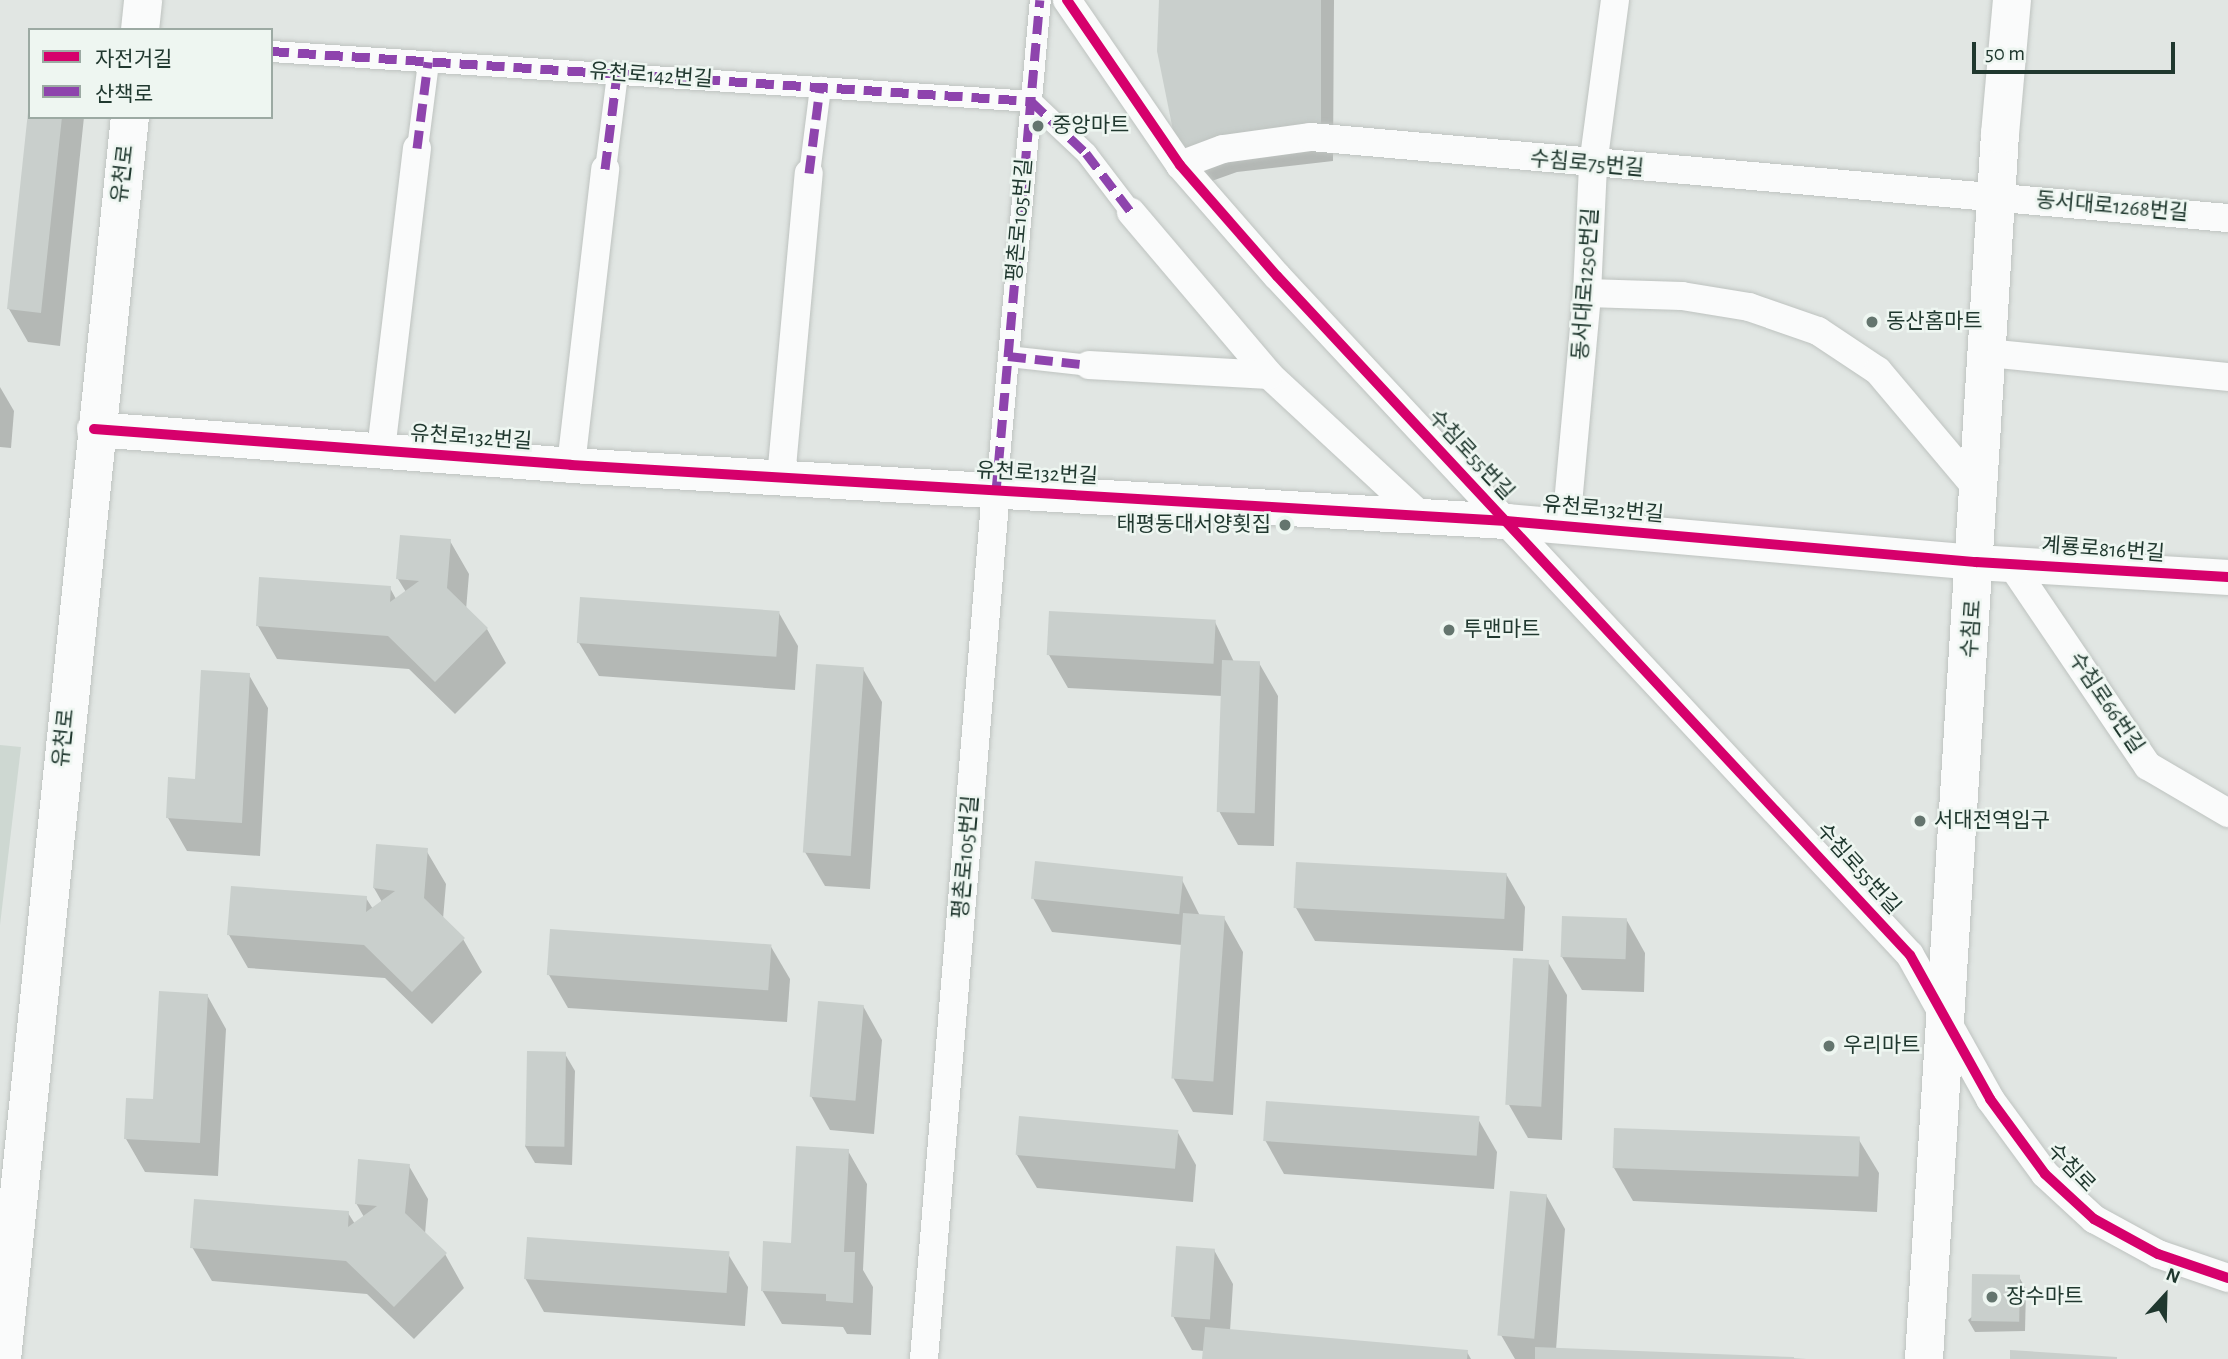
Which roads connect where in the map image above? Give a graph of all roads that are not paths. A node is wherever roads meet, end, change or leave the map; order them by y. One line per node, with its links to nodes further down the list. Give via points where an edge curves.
1 (143, 0): 6 (main road)
2 (1040, 0): 11 (street, 평촌로105번길)
3 (1067, 0): 14 (street, 수침로55번길)
4 (1615, 0): 15 (street, 동서대로1250번길)
5 (2012, 0): 18 (main road, 수침로)
6 (140, 28)
7 (273, 51): 8 (street, 유천로142번길)
8 (428, 62): 9 (street, 유천로142번길); 13 (street, 유천로132번길)
9 (617, 74): 10 (street, 유천로142번길); 16 (street)
10 (820, 87): 11 (street, 유천로142번길); 17 (street)
11 (1031, 101): 19 (street, via 1086,153); 23 (street, 평촌로105번길)
12 (130, 119): 27 (main road, 유천로)
13 (417, 148): 28 (street, 유천로132번길)
14 (1180, 165): 15 (street, 수침로75번길, via 1223,149 1311,137); 34 (street, 수침로55번길)
15 (1593, 165): 18 (street, 수침로75번길); 21 (street, 동서대로1250번길)
16 (605, 169): 29 (street)
17 (809, 173): 30 (street)
18 (1997, 196): 20 (street, 동서대로1268번길); 22 (main road, 수침로)
19 (1131, 212): 25 (street)
20 (2228, 218)
21 (1587, 293): 32 (street, via 1682,296 1749,307 1818,331 1878,371); 35 (street, 동서대로1250번길)
22 (1988, 354): 26 (street); 32 (main road, 수침로)
23 (1008, 355): 24 (street); 31 (street, 평촌로105번길)
24 (1089, 365): 25 (street)
25 (1269, 375): 33 (street)
26 (2228, 377)
27 (94, 429): 28 (street, 유천로132번길); 41 (main road, 유천로)
28 (381, 450): 29 (street, 유천로132번길)
29 (571, 465): 30 (street, 유천로132번길)
30 (781, 478): 31 (street, 유천로132번길)
31 (996, 491): 33 (street, 유천로132번길); 42 (street, 평촌로105번길)
32 (1980, 492): 36 (main road, 수침로)
33 (1421, 516): 34 (street, 유천로132번길)
34 (1506, 521): 35 (street, 유천로132번길); 39 (street, 수침로55번길, via 1910,955)
35 (1566, 526): 36 (street, 유천로132번길)
36 (1994, 563): 37 (street, 계룡로816번길); 38 (street, 수침로66번길, via 2148,766); 39 (main road, 수침로)
37 (2228, 577)
38 (2228, 813)
39 (1945, 1017): 40 (street, 수침로, via 1990,1099 2045,1174 2094,1219 2158,1254); 43 (main road, 수침로)
40 (2228, 1278)
41 (2, 1359)
42 (924, 1359)
43 (1924, 1359)

